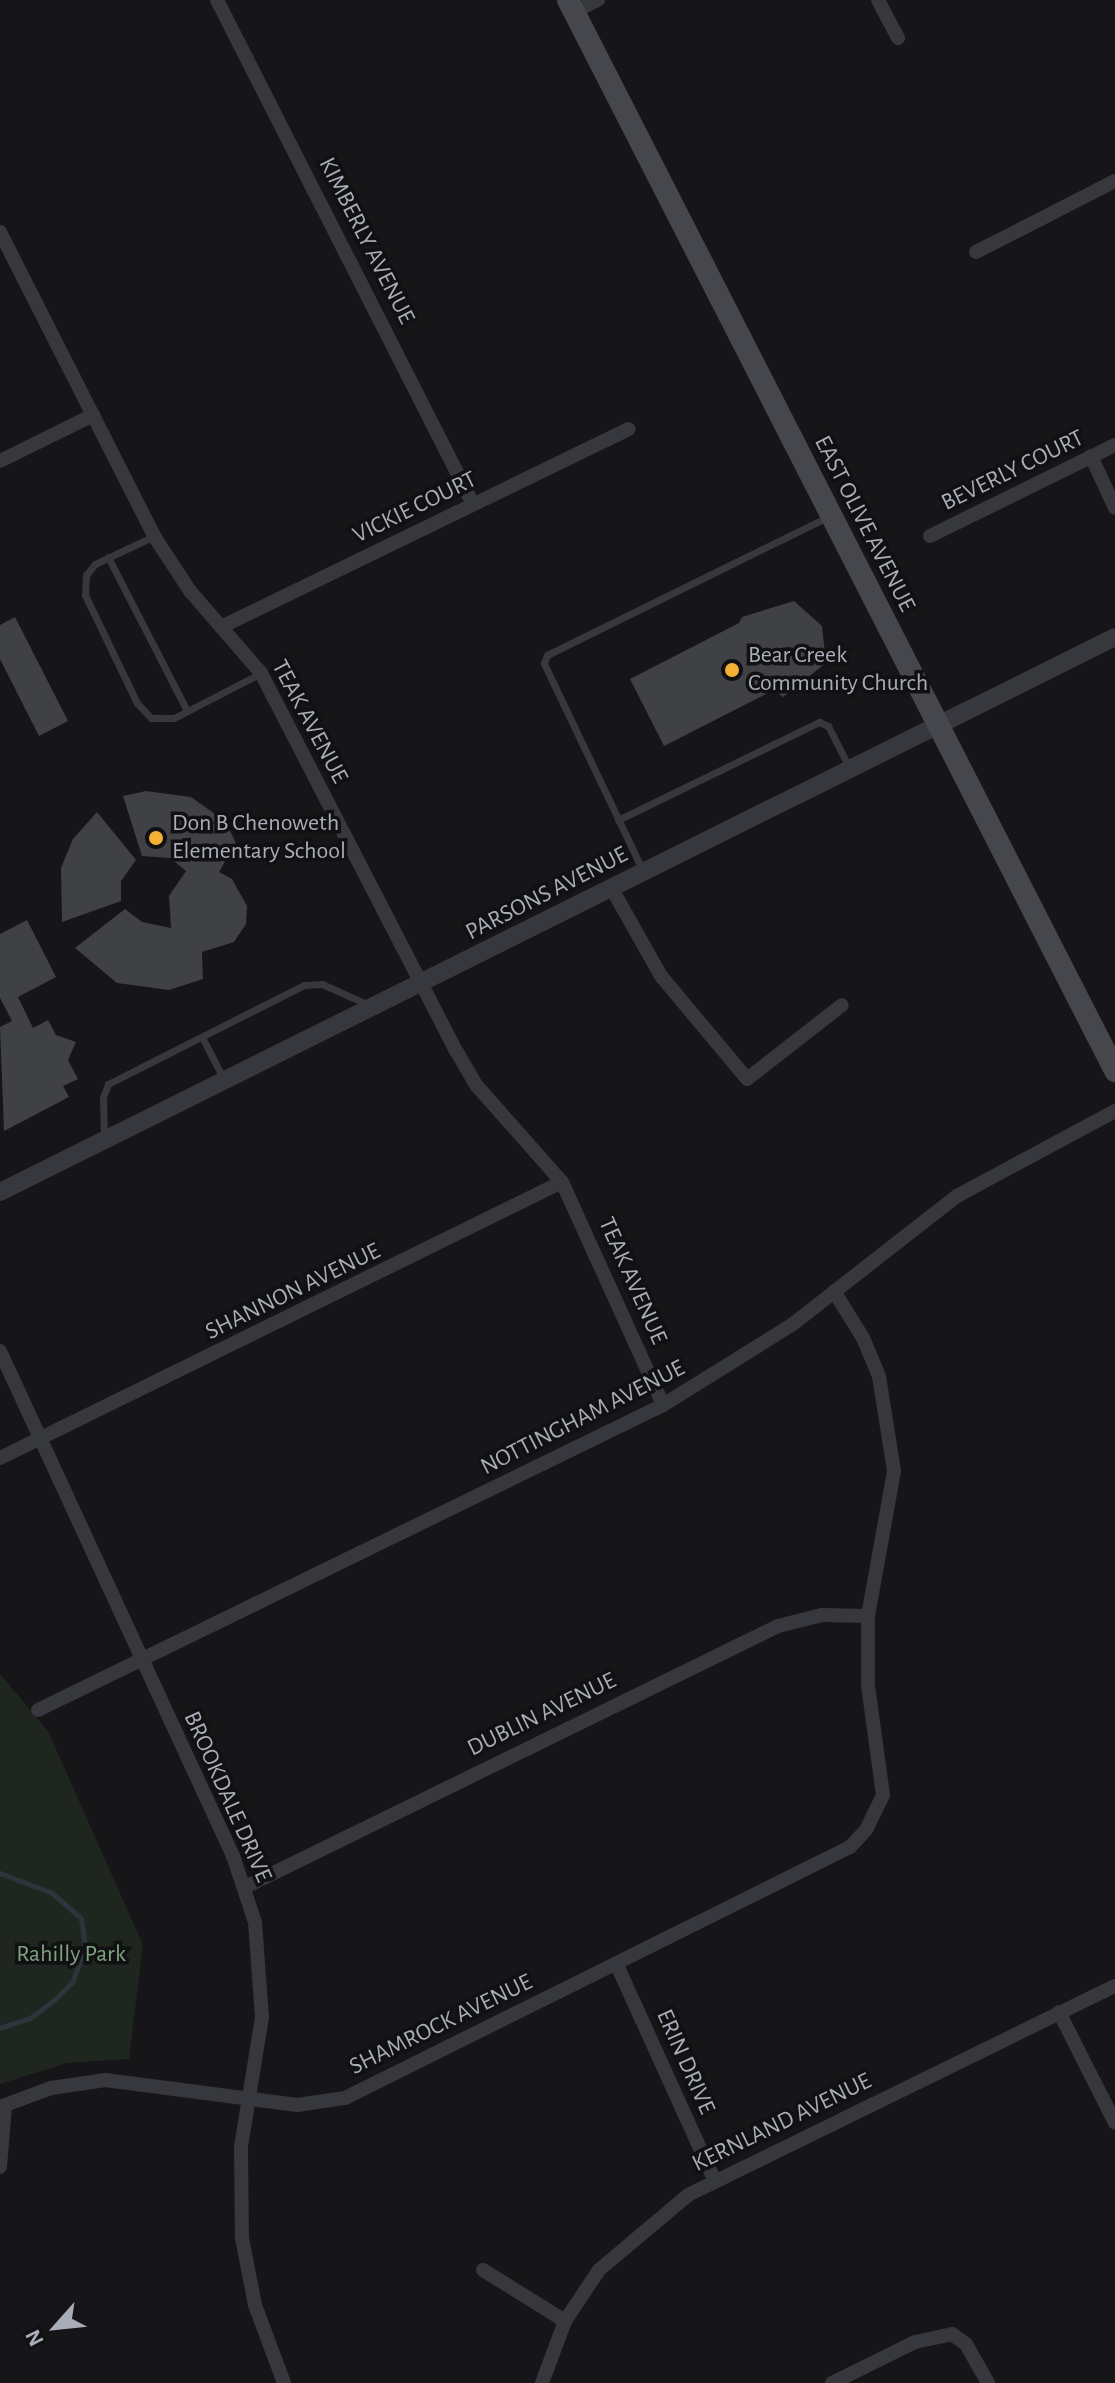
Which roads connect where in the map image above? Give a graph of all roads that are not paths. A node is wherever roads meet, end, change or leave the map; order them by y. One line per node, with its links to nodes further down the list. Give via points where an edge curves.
1 (217, 0): 14 (street, KIMBERLY AVENUE)
2 (598, 0): 4 (street)
3 (878, 0): 5 (street)
4 (571, 6): 16 (main road, EAST OLIVE AVENUE)
5 (898, 38)
6 (1115, 181): 8 (street)
7 (0, 232): 9 (street, TEAK AVENUE)
8 (976, 252)
9 (93, 415): 13 (street); 17 (street, TEAK AVENUE)
10 (628, 429): 14 (street, VICKIE COURT)
11 (1115, 445): 12 (street, BEVERLY COURT)
12 (1091, 456): 15 (street); 18 (street, BEVERLY COURT)
13 (0, 461)
14 (473, 504): 20 (street, VICKIE COURT)
15 (1115, 508)
16 (831, 516): 24 (main road, EAST OLIVE AVENUE); 26 (lane, via 547,655 544,663)
17 (154, 536): 19 (lane); 20 (street, TEAK AVENUE)
18 (930, 536)
19 (108, 557): 23 (lane); 23 (lane, via 86,575 85,595 137,703 151,718 161,720)
20 (221, 627): 22 (street, TEAK AVENUE)
21 (1115, 637): 24 (street, PARSONS AVENUE)
22 (261, 673): 23 (lane); 29 (street, TEAK AVENUE)
23 (187, 711)
24 (936, 723): 25 (street, PARSONS AVENUE); 33 (main road, EAST OLIVE AVENUE)
25 (849, 767): 26 (lane, via 828,726 819,722); 27 (street, PARSONS AVENUE)
26 (618, 820): 27 (lane)
27 (644, 873): 28 (street, PARSONS AVENUE)
28 (612, 889): 29 (street, PARSONS AVENUE); 30 (street, via 661,976 747,1079)
29 (421, 985): 31 (street, PARSONS AVENUE); 37 (street, TEAK AVENUE, via 477,1086)
30 (842, 1005)
31 (375, 1007): 32 (lane, via 322,984 304,985); 34 (street, PARSONS AVENUE)
32 (202, 1037): 34 (lane); 36 (lane, via 108,1084 103,1097)
33 (1115, 1071)
34 (224, 1080): 36 (street, PARSONS AVENUE)
35 (1115, 1111): 39 (street, NOTTINGHAM AVENUE, via 957,1196)
36 (104, 1138): 38 (street, PARSONS AVENUE)
37 (562, 1182): 41 (street, TEAK AVENUE); 42 (street, SHANNON AVENUE)
38 (0, 1192)
39 (834, 1291): 41 (street, NOTTINGHAM AVENUE, via 741,1360); 44 (street, via 869,1351 892,1430 894,1471)
40 (0, 1351): 42 (street, BROOKDALE DRIVE)
41 (663, 1405): 45 (street, NOTTINGHAM AVENUE)
42 (41, 1438): 43 (street, SHANNON AVENUE); 45 (street, BROOKDALE DRIVE)
43 (0, 1458)
44 (868, 1616): 47 (street, DUBLIN AVENUE, via 822,1615 778,1626); 48 (street, SHAMROCK AVENUE, via 868,1685 883,1795 866,1830 850,1847)
45 (142, 1661): 46 (street, NOTTINGHAM AVENUE); 47 (street, BROOKDALE DRIVE)
46 (38, 1710)
47 (245, 1887): 51 (street, BROOKDALE DRIVE, via 255,1922 262,2002)
48 (616, 1963): 51 (street, SHAMROCK AVENUE, via 345,2098 297,2105); 55 (street, ERIN DRIVE)
49 (1115, 1986): 50 (street, KERNLAND AVENUE)
50 (1059, 2012): 53 (street); 55 (street, KERNLAND AVENUE)
51 (249, 2098): 52 (street, SHAMROCK AVENUE, via 105,2080 51,2088); 58 (street, BROOKDALE DRIVE, via 241,2147 242,2238 258,2315)
52 (2, 2106): 54 (street)
53 (1115, 2123)
54 (0, 2167)
55 (714, 2179): 57 (street, KERNLAND AVENUE, via 618,2250)
56 (483, 2270): 57 (street)
57 (565, 2321): 59 (street, KERNLAND AVENUE)
58 (284, 2383)
59 (542, 2383)
60 (832, 2383): 61 (street, via 915,2342 952,2334 966,2344)
61 (988, 2383)

